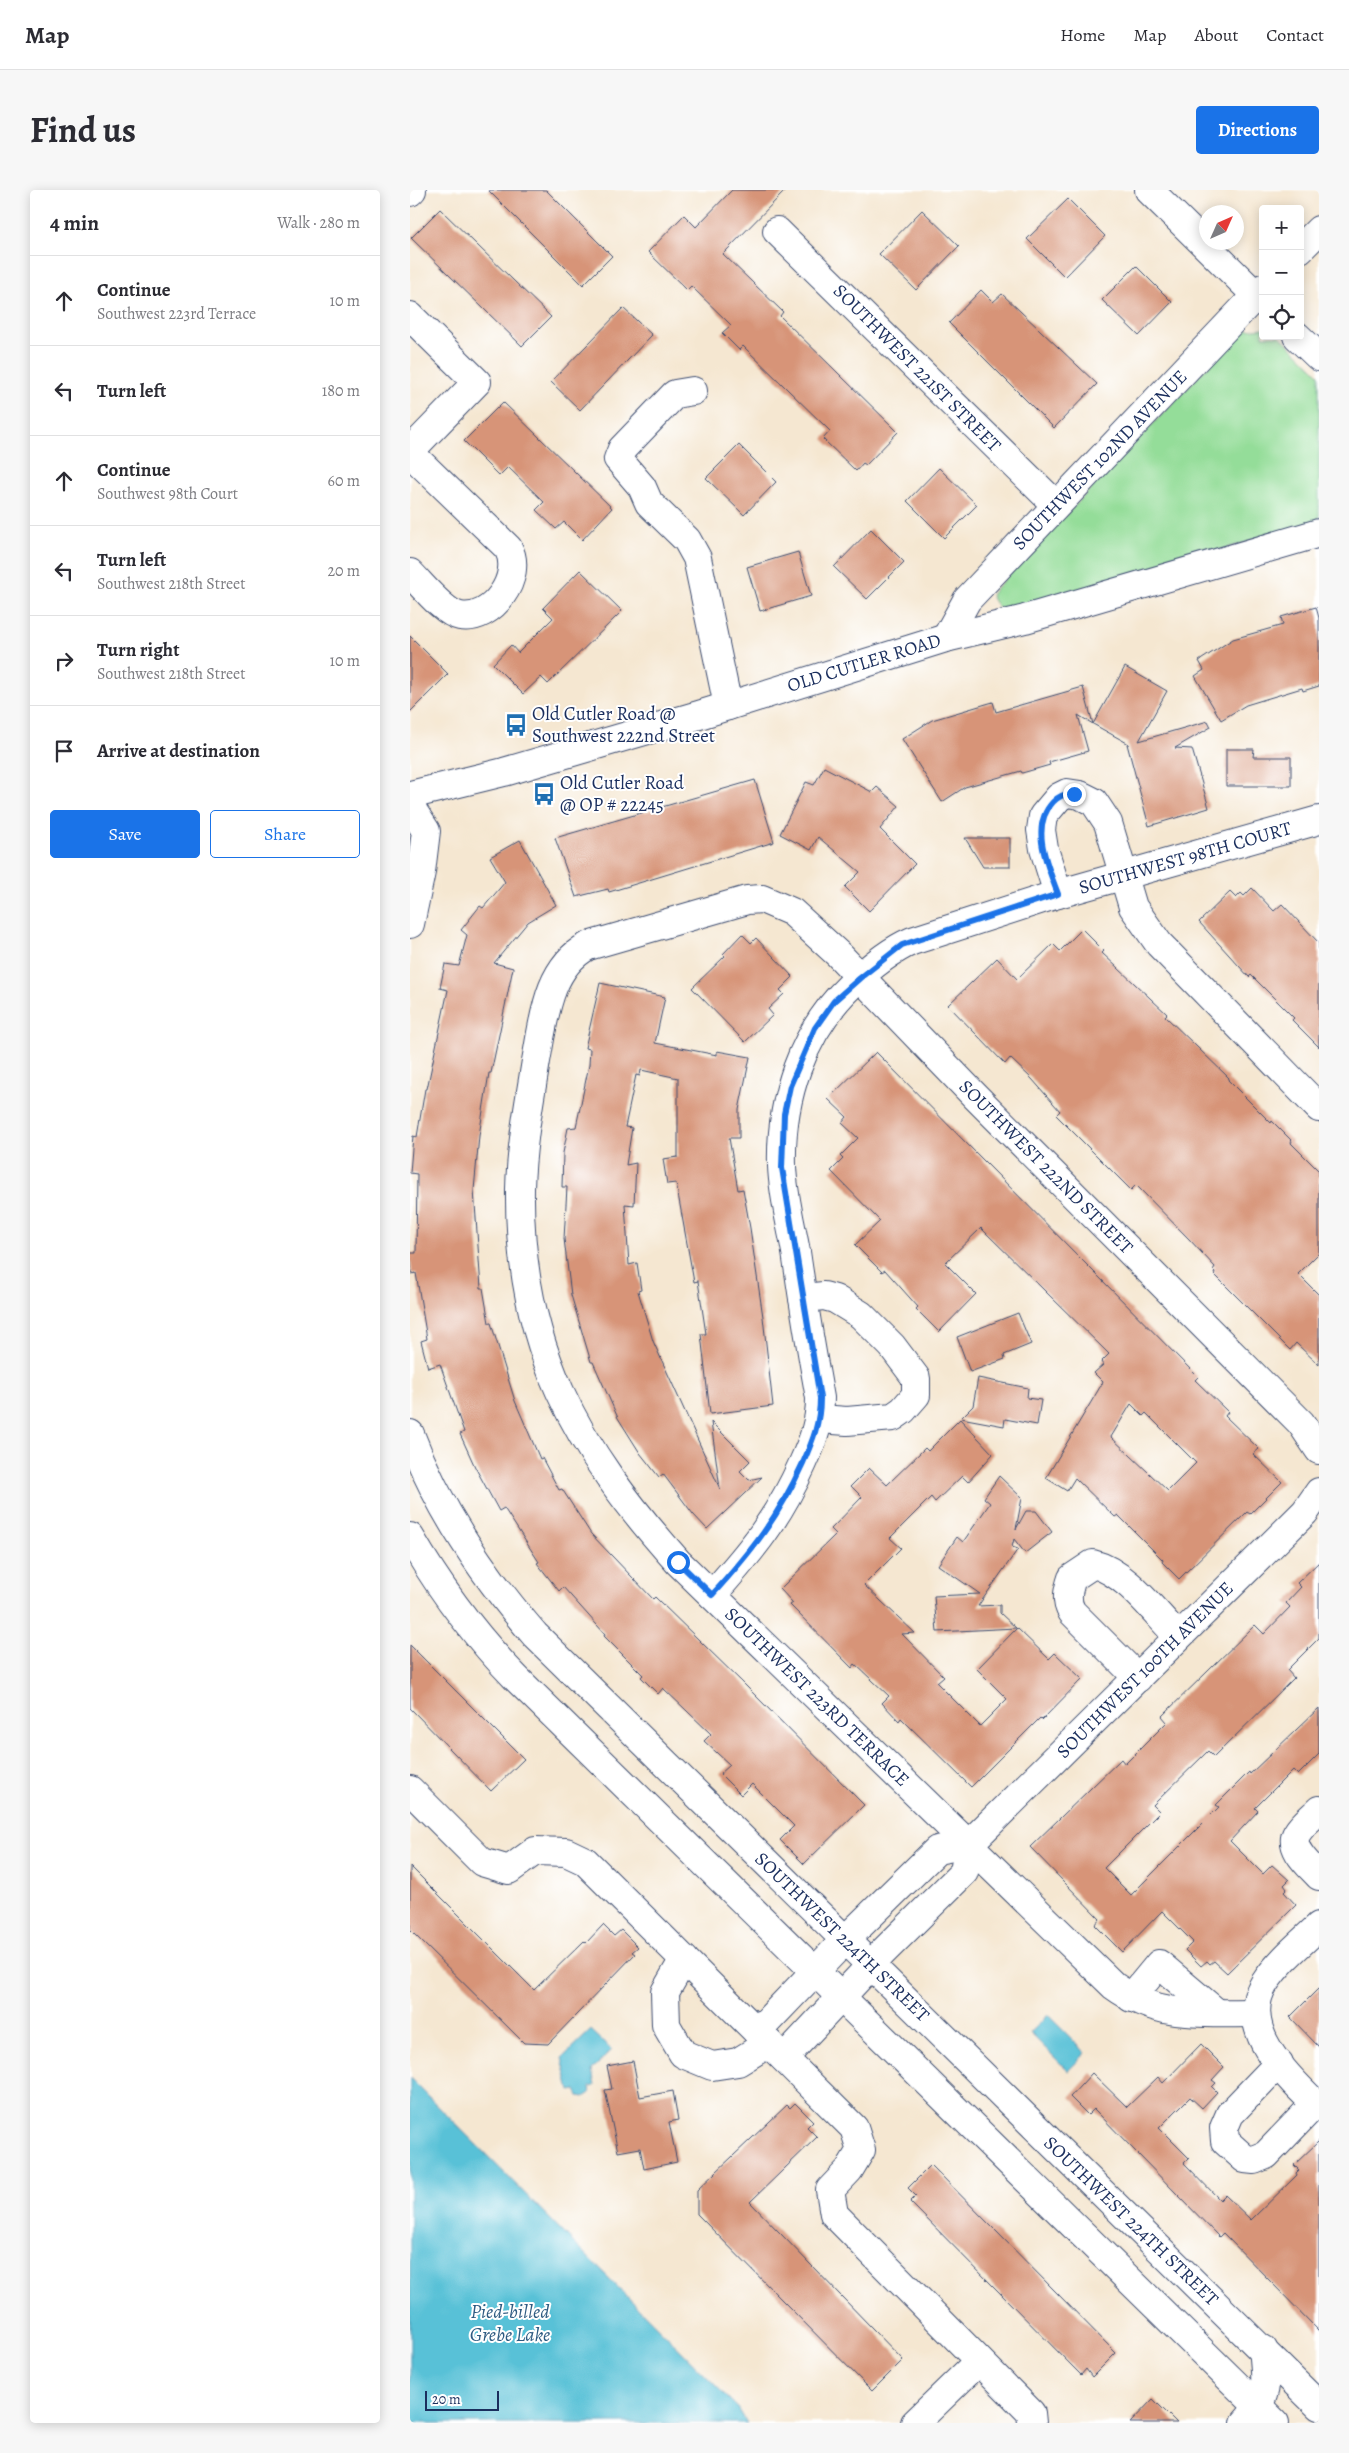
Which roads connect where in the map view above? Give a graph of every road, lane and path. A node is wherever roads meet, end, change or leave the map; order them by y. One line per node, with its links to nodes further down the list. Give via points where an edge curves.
1 (1149, 190): 5 (street)
2 (1319, 230): 4 (street)
3 (778, 231): 12 (street, SOUTHWEST 221ST STREET)
4 (1304, 245)
5 (1259, 294)
6 (1259, 296): 12 (street, SOUTHWEST 102ND AVENUE)
7 (410, 316): 11 (street, via 477,382)
8 (1301, 340): 9 (street)
9 (1319, 357)
10 (693, 391): 16 (street, via 675,394 622,449 618,459 642,487 649,503 687,540 697,558)
11 (410, 452): 14 (street, via 508,548 514,569 505,590 483,612 470,616 450,613)
12 (1056, 505): 15 (street, SOUTHWEST 102ND AVENUE, via 967,600)
13 (1319, 533): 15 (street, OLD CUTLER ROAD, via 1025,619)
14 (410, 574)
15 (946, 638): 16 (street, OLD CUTLER ROAD)
16 (728, 706): 17 (street, OLD CUTLER ROAD, via 474,781)
17 (410, 794)
18 (410, 806): 22 (street, via 426,831 422,872)
19 (1319, 820): 20 (street, SOUTHWEST 98TH COURT)
20 (1122, 875): 21 (street, SOUTHWEST 98TH COURT); 21 (street, via 1108,823 1102,813 1088,798 1067,793 1048,807 1041,830); 25 (street, via 1133,907 1164,950)
21 (1058, 894): 24 (street, SOUTHWEST 98TH COURT, via 912,941)
22 (410, 924)
23 (578, 951): 24 (street, SOUTHWEST 222ND STREET, via 720,906 762,900 782,906 804,922); 32 (street, SOUTHWEST 223RD TERRACE, via 564,966 553,986 525,1126 521,1216 533,1315 555,1383 580,1434 622,1496)
24 (860, 978): 26 (street, SOUTHWEST 98TH COURT, via 834,1001 815,1028 790,1086 784,1114 782,1168); 29 (street, SOUTHWEST 222ND STREET, via 1301,1423)
25 (1319, 1108)
26 (803, 1298): 27 (street, SOUTHWEST 98TH COURT, via 820,1398); 27 (street, via 824,1296 835,1299 861,1315 892,1346 916,1378 916,1395 893,1416 847,1421)
27 (820, 1419): 32 (street, SOUTHWEST 98TH COURT, via 782,1507 758,1542)
28 (410, 1434): 40 (street, SOUTHWEST 224TH STREET, via 456,1529 495,1587 530,1630)
29 (1319, 1450)
30 (1319, 1492): 33 (street, SOUTHWEST 100TH AVENUE, via 1305,1512)
31 (410, 1537): 43 (street, via 450,1600 502,1664)
32 (712, 1595): 37 (street, SOUTHWEST 223RD TERRACE)
33 (1178, 1636): 34 (street, SOUTHWEST 100TH AVENUE); 34 (street, via 1127,1584 1104,1567 1093,1564 1072,1578 1067,1598 1072,1612)
34 (1138, 1678): 37 (street, SOUTHWEST 100TH AVENUE)
35 (410, 1790): 41 (street, via 482,1862 509,1870 536,1851 566,1852 585,1862)
36 (1319, 1810): 38 (street, via 1296,1834 1301,1857)
37 (968, 1844): 40 (street, via 937,1850); 42 (street, via 964,1872); 45 (street, SOUTHWEST 223RD TERRACE, via 1098,1971)
38 (1319, 1876)
39 (1319, 1926): 47 (street, via 1270,1976 1258,1996)
40 (845, 1940): 42 (street, SOUTHWEST 224TH STREET); 43 (street)
41 (684, 1959): 48 (street); 48 (street, via 666,1992 666,2025 683,2054 712,2066 738,2062)
42 (871, 1965): 44 (street); 51 (street, SOUTHWEST 224TH STREET)
43 (815, 1972): 44 (street); 48 (street)
44 (841, 1998): 48 (street); 54 (street)
45 (1131, 1998): 46 (street, SOUTHWEST 223RD TERRACE, via 1164,2010); 46 (street, via 1159,1964)
46 (1217, 2013): 47 (street, SOUTHWEST 223RD TERRACE)
47 (1256, 2013): 49 (street, via 1259,2030)
48 (770, 2044): 52 (street, via 854,2128 861,2150 849,2170 830,2190 834,2214)
49 (1279, 2063): 50 (street); 50 (street, via 1230,2114 1224,2135 1225,2142 1235,2152 1245,2159 1254,2160 1266,2155)
50 (1315, 2098)
51 (1263, 2349): 53 (street, SOUTHWEST 224TH STREET); 54 (street, via 1267,2382)
52 (979, 2361): 55 (street); 56 (street, via 1031,2413)
53 (1319, 2406)
54 (1260, 2418)
55 (921, 2421)
56 (1032, 2423)

